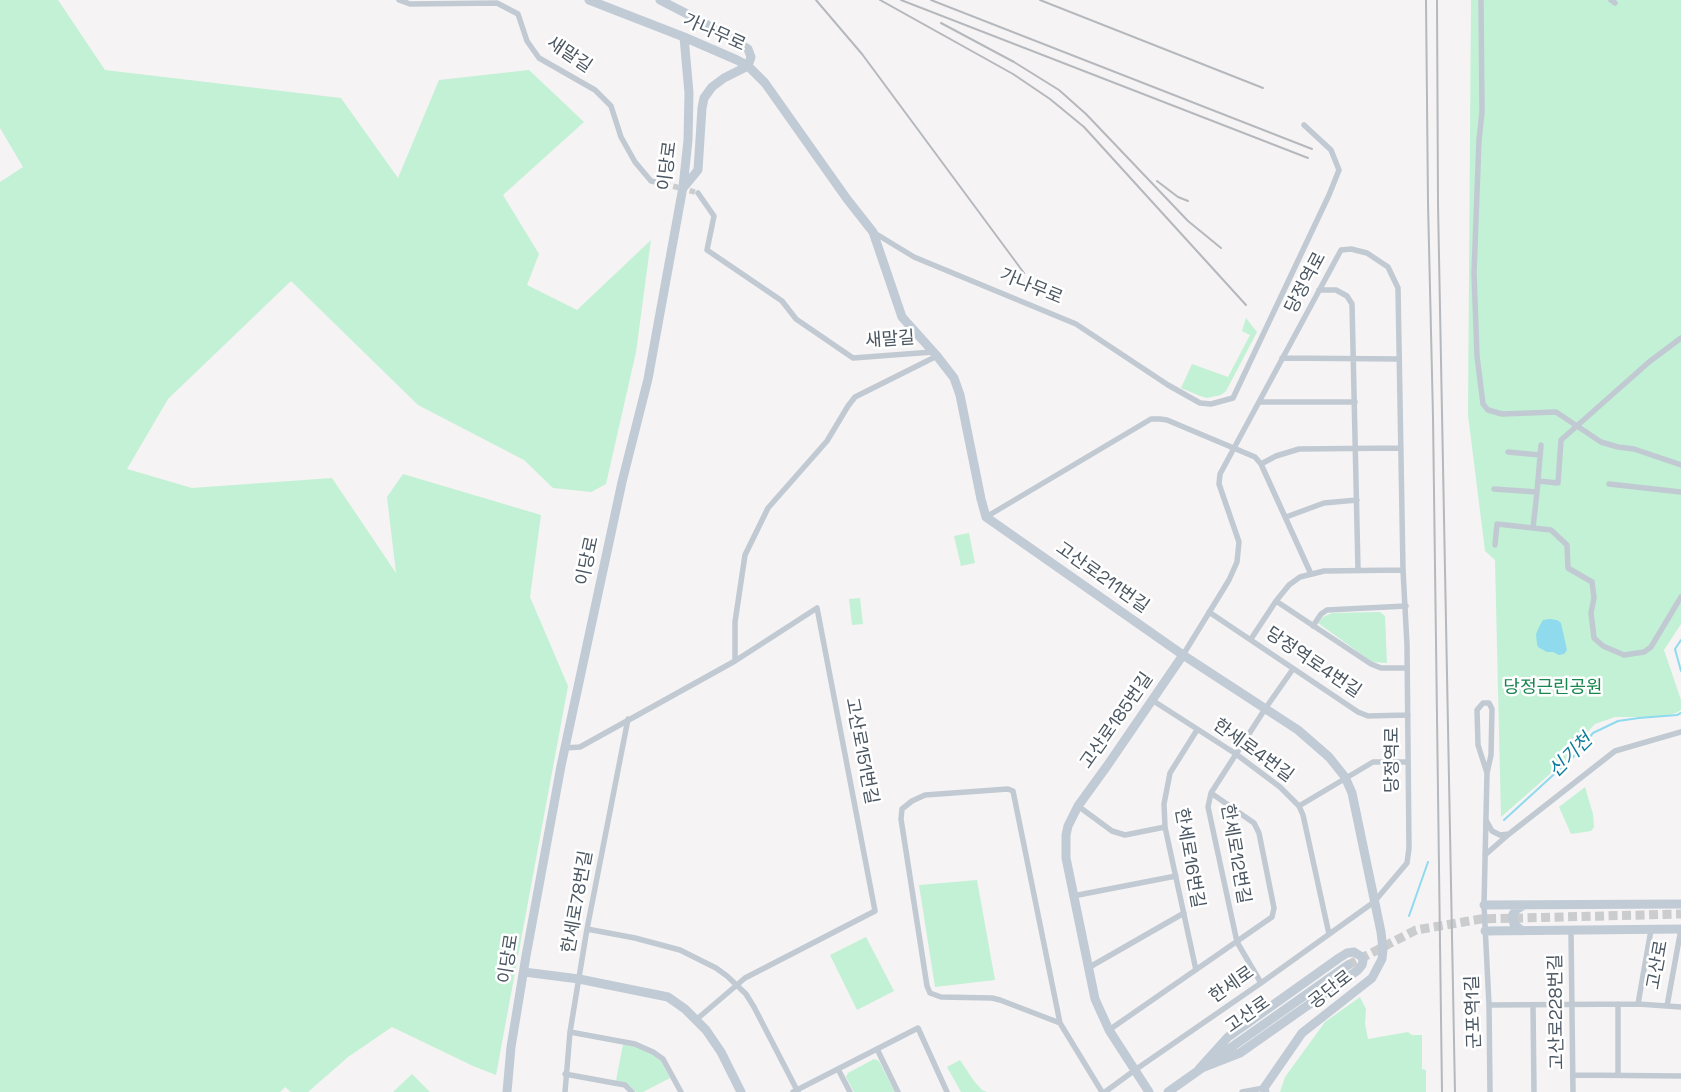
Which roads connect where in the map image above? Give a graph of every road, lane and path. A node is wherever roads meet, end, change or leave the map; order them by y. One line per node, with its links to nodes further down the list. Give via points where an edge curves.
1 (399, 0): 8 (street, 새말길, via 410,4 497,3 518,14 526,41 539,58 596,90 611,106 621,137 635,162 651,181)
2 (589, 0): 5 (street, 가나무로)
3 (660, 0): 6 (street, via 748,49 751,57)
4 (1481, 0): 20 (street, via 1482,112 1474,273 1477,356 1483,404 1488,410 1502,414 1556,412)
5 (684, 37): 6 (street, 가나무로); 9 (street, 이당로, via 689,93)
6 (748, 66): 9 (street, via 724,78 704,98 698,170); 11 (street, 가나무로, via 765,83)
7 (1304, 125): 11 (street, 가나무로, via 1331,150 1339,170 1233,398 1212,404 1200,403 1168,385 1076,324 914,257)
8 (665, 184)
9 (684, 187): 58 (street, 이당로, via 648,379 622,482)
10 (698, 193): 14 (street, 새말길, via 714,216 707,250 782,301 796,319 853,358)
11 (873, 232): 14 (street, via 902,317)
12 (1319, 290): 15 (street, 당정역로); 16 (street, via 1336,290 1347,296 1352,304); 17 (street, 당정역로, via 1341,250 1367,253 1388,267 1398,288)
13 (1681, 338): 20 (street)
14 (935, 354): 35 (street, via 954,378 960,395); 49 (street, via 855,398 827,441 768,508 745,555 735,622)
15 (1282, 358): 16 (street); 18 (street, 당정역로)
16 (1354, 358): 17 (street); 19 (street)
17 (1399, 358): 24 (street, 당정역로)
18 (1259, 402): 19 (street); 22 (street, 당정역로)
19 (1355, 402): 23 (street)
20 (1576, 425): 28 (street, via 1601,442); 29 (street, via 1561,440 1558,483)
21 (1541, 445): 26 (street)
22 (1234, 447): 27 (street, via 1255,457); 35 (street, via 1167,420 1150,419); 45 (street, 당정역로, via 1220,474 1219,484 1239,542 1237,562)
23 (1356, 448): 24 (street); 27 (street, via 1300,449); 34 (street)
24 (1401, 448): 40 (street, 당정역로)
25 (1508, 452): 26 (street)
26 (1540, 455): 29 (street)
27 (1261, 464): 36 (street)
28 (1681, 465)
29 (1538, 481): 32 (street)
30 (1609, 484): 33 (street)
31 (1494, 489): 32 (street)
32 (1537, 492): 37 (street)
33 (1681, 492)
34 (1357, 500): 36 (street, via 1324,502); 39 (street)
35 (986, 516): 48 (street, 고산로211번길)
36 (1286, 517): 41 (street)
37 (1533, 528): 38 (street, via 1497,524); 42 (street, via 1551,530 1560,537 1566,545 1568,568 1592,582 1594,638 1615,652 1633,654 1650,647)
38 (1494, 545)
39 (1358, 570): 40 (street); 41 (street)
40 (1403, 570): 44 (street, 당정역로)
41 (1311, 574): 43 (street, via 1289,585)
42 (1681, 597)
43 (1276, 601): 46 (street); 47 (street)
44 (1406, 606): 46 (street, via 1327,610); 50 (street, 당정역로)
45 (1209, 612): 47 (street, 당정역로4번길); 48 (street, 당정역로)
46 (1313, 626): 50 (street, via 1371,664 1381,668)
47 (1251, 639): 51 (street, 당정역로4번길)
48 (1182, 655): 52 (street, 고산로185번길); 53 (street, 고산로211번길)
49 (735, 661): 55 (street, 고산로151번길); 91 (street, 고산로151번길, via 817,608 875,911)
50 (1408, 668): 54 (street, 당정역로)
51 (1293, 669): 53 (street, 한세로12번길); 54 (street, 당정역로4번길, via 1368,716)
52 (1152, 700): 56 (street, 한세로4번길); 64 (street, 고산로185번길)
53 (1265, 709): 59 (street, 한세로12번길); 62 (street, 고산로211번길, via 1317,745)
54 (1408, 715): 60 (street, 당정역로)
55 (628, 719): 58 (street, 고산로151번길, via 580,747); 77 (street, 한세로78번길)
56 (1197, 730): 59 (street, 한세로4번길); 67 (street, 한세로16번길, via 1170,773 1164,804)
57 (1681, 732): 68 (street, via 1615,751)
58 (565, 748): 88 (street, 이당로)
59 (1236, 754): 63 (street, 한세로12번길); 65 (street, 한세로4번길, via 1280,787)
60 (1408, 762): 62 (street, via 1373,762); 72 (street, 당정역로, via 1408,857 1404,869)
61 (1486, 773): 61 (street, via 1491,755 1492,709 1489,703 1483,703 1477,710 1478,746); 66 (street, 군포역1길)
62 (1345, 777): 65 (street); 72 (street, 고산로211번길, via 1352,793)
63 (1211, 793): 84 (street, 한세로12번길, via 1208,807); 84 (street, via 1254,823 1259,833 1274,908 1272,917)
64 (1078, 806): 67 (street, via 1112,830 1125,835); 71 (street, 고산로185번길, via 1068,826 1065,842)
65 (1299, 806): 83 (street, 한세로4번길)
66 (1485, 819): 68 (street, via 1492,831 1500,835); 69 (street, 군포역1길)
67 (1165, 827): 70 (street, 한세로16번길)
68 (1509, 834): 69 (street)
69 (1485, 855): 74 (street, 군포역1길)
70 (1176, 876): 71 (street); 76 (street, 한세로16번길)
71 (1073, 896): 86 (street, 고산로185번길)
72 (1374, 902): 83 (street, 한세로); 111 (street, 공단로, via 1382,932 1382,959 1378,969 1372,978 1302,1033)
73 (1681, 904): 75 (street)
74 (1484, 905): 75 (street); 80 (street, 군포역1길)
75 (1524, 905): 81 (street, via 1517,909 1513,918 1514,924)
76 (1184, 914): 86 (street); 87 (street, 한세로16번길)
77 (587, 929): 89 (street, 한세로78번길); 91 (street, via 680,950 716,968)
78 (1681, 929): 79 (street); 97 (street, 고산로)
79 (1651, 930): 82 (street); 93 (street, 고산로)
80 (1485, 931): 81 (street); 94 (street, 군포역1길)
81 (1522, 931): 82 (street)
82 (1571, 931): 96 (street, 고산로228번길)
83 (1329, 934): 90 (street, 한세로)
84 (1236, 942): 87 (street); 90 (street, 한세로12번길)
85 (1348, 965): 105 (street, 고산로)
86 (1088, 968): 101 (street, 고산로185번길, via 1095,999)
87 (1196, 970): 101 (street)
88 (524, 972): 89 (street); 113 (street, 이당로)
89 (579, 979): 99 (street, via 668,997); 102 (street, 한세로78번길)
90 (1261, 983): 106 (street, 한세로)
91 (737, 984): 99 (street, 고산로151번길); 112 (street, via 754,1007)
92 (1618, 1004): 93 (street); 96 (street); 109 (street)
93 (1638, 1004): 97 (street)
94 (1490, 1005): 95 (street); 125 (street, 군포역1길)
95 (1533, 1005): 96 (street); 126 (street)
96 (1572, 1005): 108 (street, 고산로228번길)
97 (1667, 1006): 98 (street)
98 (1681, 1007)
99 (697, 1019): 117 (street, via 721,1052)
100 (1060, 1023): 100 (street, via 1012,791 925,794 912,801 902,809 901,818 930,993 941,997 992,998); 121 (street)
101 (1109, 1030): 106 (street, 고산로185번길)
102 (570, 1032): 107 (street, 한세로78번길); 116 (street, via 635,1044 655,1053 663,1059)
103 (876, 1049): 104 (street); 119 (street); 120 (street, via 918,1028)
104 (838, 1069): 112 (street); 118 (street)
105 (1199, 1069): 105 (street, via 1240,1053 1358,970 1362,957 1354,952 1338,958 1228,1037); 123 (street, 고산로)
106 (1135, 1070): 121 (street, 한세로); 122 (street, 고산로185번길)
107 (566, 1074): 114 (street, 한세로78번길); 115 (street, via 625,1085)
108 (1573, 1075): 109 (street); 127 (street, 고산로228번길)
109 (1618, 1075): 110 (street)
110 (1681, 1076)
111 (1264, 1090): 124 (street)
112 (796, 1091)
113 (506, 1092)
114 (565, 1092)
115 (632, 1092)
116 (681, 1092)
117 (741, 1092)
118 (850, 1092)
119 (898, 1092)
120 (947, 1092)
121 (1104, 1092)
122 (1150, 1092)
123 (1168, 1092)
124 (1242, 1092)
125 (1490, 1092)
126 (1534, 1092)
127 (1573, 1092)

